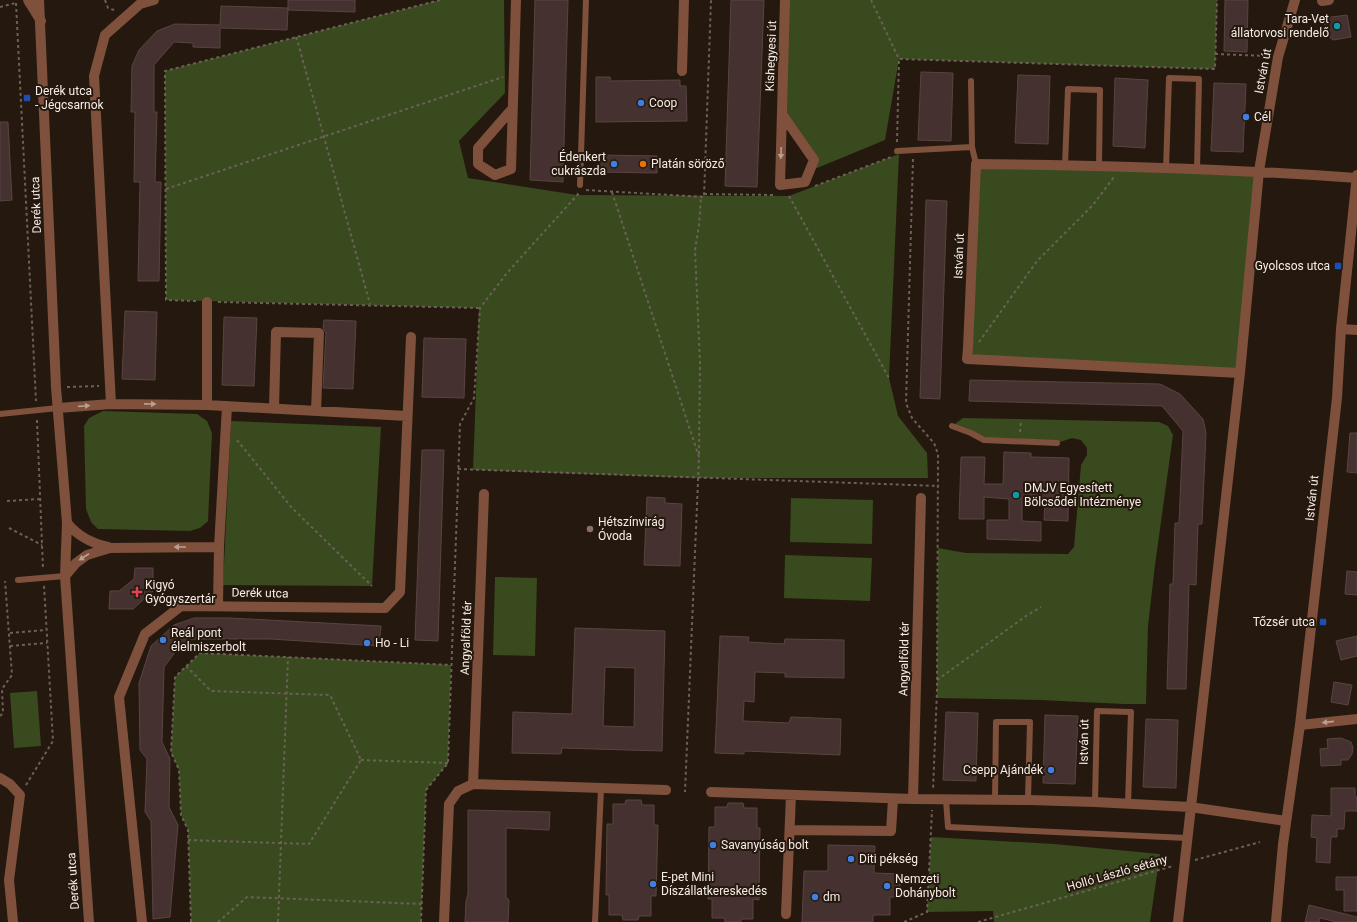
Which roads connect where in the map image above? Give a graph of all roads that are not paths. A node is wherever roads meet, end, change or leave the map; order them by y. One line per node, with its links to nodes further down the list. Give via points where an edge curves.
1 (28, 0): 9 (street)
2 (39, 0): 9 (street, Derék utca)
3 (154, 0): 29 (street, via 140,4 105,35 94,76)
4 (516, 0): 12 (street)
5 (586, 0): 23 (lane)
6 (684, 0): 10 (street)
7 (785, 0): 13 (street, Kishegyesi út)
8 (1295, 0): 21 (street, István út, via 1278,57)
9 (41, 21): 32 (street, Derék utca)
10 (682, 71)
11 (971, 82): 14 (lane)
12 (512, 109): 12 (street, via 511,169 495,175 478,164 478,148)
13 (782, 114): 13 (street, Kishegyesi út, one-way to 13, via 780,185 805,182 814,160)
14 (972, 147): 15 (lane); 16 (lane)
15 (898, 153)
16 (976, 164): 17 (street, István út); 28 (street, István út, via 967,359)
17 (1065, 165): 18 (street, István út); 18 (lane, via 1068,89 1100,90)
18 (1099, 166): 19 (street, István út)
19 (1166, 169): 20 (street, István út); 20 (lane, via 1169,78 1199,79)
20 (1197, 170): 21 (street, István út)
21 (1259, 171): 22 (street, István út); 28 (street, István út)
22 (1357, 177): 25 (street, István út)
23 (580, 185)
24 (207, 302): 30 (street)
25 (1341, 329): 26 (street); 48 (street, István út, via 1337,398)
26 (1357, 330)
27 (411, 337): 36 (street, Derék utca)
28 (1240, 373): 62 (street, István út)
29 (111, 404): 30 (street, one-way to 30); 32 (street, one-way to 29)
30 (208, 405): 31 (street)
31 (227, 406): 33 (street); 42 (street)
32 (58, 408): 35 (lane); 41 (street, Derék utca)
33 (274, 409): 34 (street); 34 (street, via 276,332 319,333)
34 (316, 411): 36 (street)
35 (0, 414)
36 (407, 416): 46 (street, Derék utca, via 400,592 384,608)
37 (952, 426): 38 (lane, via 984,440)
38 (1057, 443)
39 (484, 494): 50 (street, Angyalföld tér)
40 (920, 498): 56 (street, Angyalföld tér)
41 (67, 523): 43 (street, via 87,540); 44 (street, Derék utca)
42 (219, 547): 43 (street, one-way to 43); 46 (street)
43 (110, 548): 44 (street, one-way to 44, via 87,555)
44 (65, 576): 45 (lane); 68 (street, Derék utca)
45 (18, 580)
46 (218, 606): 69 (street, Derék utca, via 181,606 145,634 118,697)
47 (1357, 719): 48 (street, one-way to 48)
48 (1300, 725): 63 (street, István út)
49 (0, 778): 67 (street, via 20,795 9,880)
50 (473, 784): 51 (street); 70 (street, via 458,791 449,804)
51 (601, 788): 52 (street); 71 (lane)
52 (666, 790)
53 (711, 792): 54 (street)
54 (791, 795): 55 (street); 64 (street)
55 (893, 799): 56 (street); 64 (street, via 891,831)
56 (913, 799): 58 (street)
57 (995, 799): 58 (street); 59 (street); 59 (lane, via 996,722 1030,722)
58 (946, 800): 65 (lane, via 948,827)
59 (1028, 800): 60 (street)
60 (1095, 802): 61 (street); 61 (lane, István út, via 1098,711 1131,712)
61 (1128, 804): 62 (street)
62 (1190, 807): 63 (street); 65 (street, István út)
63 (1286, 821): 73 (street, István út)
64 (790, 830): 66 (street)
65 (1187, 838): 72 (street, István út)
66 (786, 914)
67 (13, 922)
68 (89, 922)
69 (142, 922)
70 (444, 922)
71 (595, 922)
72 (1178, 922)
73 (1276, 922)

